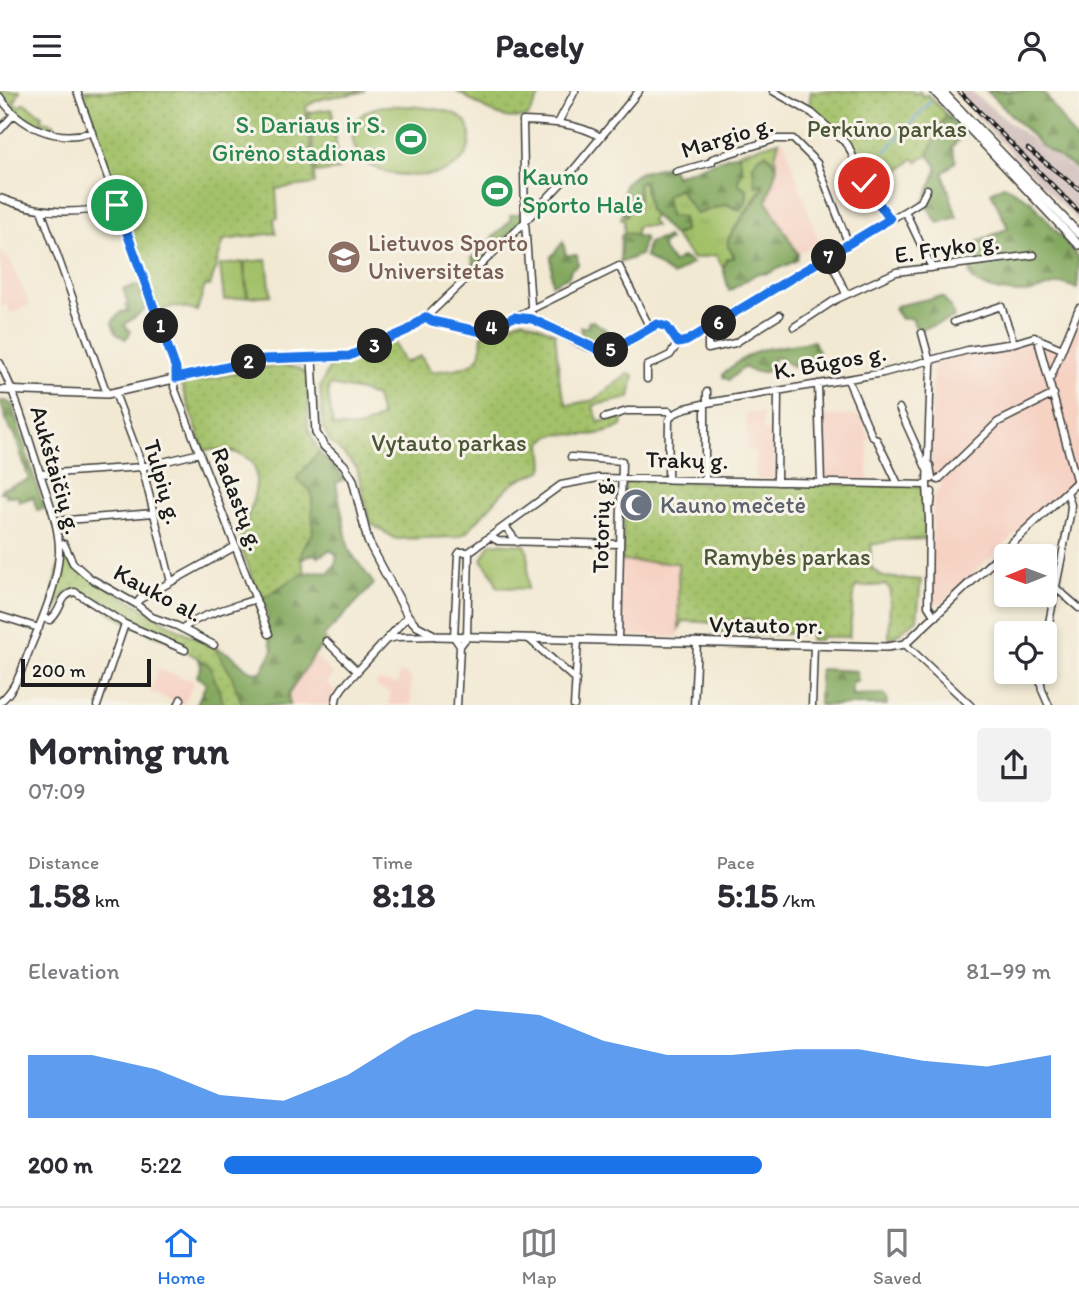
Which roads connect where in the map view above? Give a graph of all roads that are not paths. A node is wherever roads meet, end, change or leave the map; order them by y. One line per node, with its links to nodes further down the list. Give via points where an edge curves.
1 (77, 91): 11 (street, Radastų g.)
2 (575, 91): 9 (street)
3 (639, 91): 12 (street)
4 (773, 91): 19 (street, via 812,113 848,145 864,183)
5 (934, 91): 23 (main road)
6 (942, 91): 21 (main road)
7 (0, 97): 8 (street)
8 (14, 114): 10 (street); 11 (street, via 33,127 56,134)
9 (558, 123): 12 (street, via 588,129); 20 (street, via 523,121)
10 (0, 130)
11 (92, 132): 16 (street, Radastų g.)
12 (601, 137): 20 (street)
13 (676, 172): 22 (street, Margio g., via 775,139 793,139 817,163)
14 (927, 189): 18 (street, via 921,201)
15 (0, 198): 17 (street)
16 (117, 205): 17 (street, via 75,213); 46 (street, Radastų g.)
17 (41, 211): 55 (street, Tulpių g.)
18 (905, 211): 19 (street); 26 (street)
19 (890, 219): 22 (street)
20 (525, 222): 28 (street); 31 (street)
21 (1079, 234)
22 (849, 245): 25 (street)
23 (1079, 245)
24 (1034, 255): 26 (street, E. Fryko g.)
25 (830, 257): 27 (street); 37 (street)
26 (932, 268): 27 (street, E. Fryko g., via 890,273)
27 (846, 294): 35 (street, E. Fryko g.)
28 (531, 308): 32 (street); 33 (street); 36 (street, via 619,266)
29 (1079, 308): 42 (street)
30 (780, 315): 37 (street, via 735,342 708,349)
31 (425, 317): 32 (street, via 482,332); 43 (street, via 359,354)
32 (514, 317): 33 (street)
33 (532, 319): 36 (street, via 601,351 612,350)
34 (954, 322): 40 (street, via 1001,306)
35 (794, 327)
36 (650, 328): 39 (street, via 657,324 667,327)
37 (708, 329): 39 (street)
38 (922, 333): 44 (street)
39 (678, 343): 47 (street, via 670,355 647,366)
40 (1014, 343): 42 (street, K. Būgos g., via 1034,337); 44 (street, K. Būgos g.)
41 (1039, 344): 49 (street)
42 (1062, 349): 49 (street)
43 (312, 359): 46 (main road, via 258,360); 95 (main road, via 316,433 353,480 368,541)
44 (930, 360): 48 (street, K. Būgos g.); 63 (street)
45 (0, 363): 52 (street, Aukštaičių g.)
46 (176, 378): 55 (main road); 61 (street, Radastų g., via 174,387)
47 (647, 379)
48 (848, 380): 50 (street, K. Būgos g.); 73 (street)
49 (1050, 381): 56 (street)
50 (818, 384): 53 (street, K. Būgos g.); 72 (street)
51 (0, 390): 52 (main road)
52 (13, 391): 55 (main road); 66 (street, Aukštaičių g.)
53 (778, 391): 57 (street, K. Būgos g.); 70 (street)
54 (707, 392): 57 (street)
55 (111, 394): 64 (street, Tulpių g.)
56 (1054, 394): 71 (street); 74 (street, via 998,422)
57 (706, 403): 59 (street, K. Būgos g.); 69 (street)
58 (898, 408): 65 (street)
59 (672, 415): 60 (street, K. Būgos g., via 669,411 633,411); 68 (street)
60 (604, 418)
61 (200, 453): 64 (street); 85 (street, Radastų g.)
62 (571, 457): 67 (street, Totorių g., via 622,461)
63 (929, 460): 65 (street); 74 (street)
64 (142, 467): 66 (street); 76 (street, Tulpių g.)
65 (928, 471): 74 (street)
66 (40, 474): 79 (street, Aukštaičių g.)
67 (622, 478): 68 (street, Trakų g.); 80 (street, Trakų g., via 561,485); 84 (street, Totorių g.)
68 (668, 479): 69 (street, Trakų g.)
69 (705, 480): 70 (street, Trakų g.)
70 (777, 482): 72 (street, Trakų g.)
71 (1078, 482): 75 (main road)
72 (821, 483): 73 (street, Trakų g.)
73 (898, 484): 74 (street, Trakų g.)
74 (931, 484): 93 (street, via 928,596 929,609)
75 (1067, 492): 77 (street); 93 (main road)
76 (154, 513): 79 (street); 87 (street, Tulpių g.)
77 (1070, 515): 78 (street); 88 (street)
78 (1079, 519)
79 (55, 521): 83 (street, Aukštaičių g.)
80 (505, 526): 81 (street, Trakų g.); 82 (street)
81 (491, 537): 82 (street); 86 (street, Trakų g.)
82 (517, 541): 84 (street)
83 (59, 543): 91 (street, Kauko al., via 84,574); 96 (street, Aukštaičių g.)
84 (620, 544): 108 (street, Totorių g.)
85 (236, 546): 87 (street); 90 (street, Radastų g.)
86 (469, 552): 102 (street, via 458,555); 103 (street)
87 (171, 582): 91 (street)
88 (1057, 583)
89 (1057, 589): 92 (street)
90 (256, 599): 99 (street); 100 (street, Radastų g.)
91 (136, 604): 99 (street, Kauko al., via 152,617)
92 (1079, 608)
93 (937, 614): 110 (main road)
94 (0, 616): 98 (street)
95 (408, 616): 101 (main road); 105 (street)
96 (43, 618): 97 (street, Kauko al., via 54,618 64,597 75,592); 98 (street, Aukštaičių g.)
97 (125, 624): 114 (street); 119 (street)
98 (39, 628): 118 (street, Aukštaičių g.)
99 (183, 629): 111 (street, Kauko al.)
100 (268, 634)
101 (436, 636): 102 (main road, Vytauto pr.); 105 (street, Vytauto pr.)
102 (454, 637): 103 (main road, Vytauto pr.); 113 (street)
103 (467, 637): 104 (main road, Vytauto pr.); 113 (street)
104 (529, 639): 106 (main road, Vytauto pr.); 116 (street)
105 (387, 640): 115 (street)
106 (578, 640): 108 (main road, Vytauto pr.); 116 (street)
107 (326, 641): 115 (street)
108 (618, 641): 109 (main road, Vytauto pr.)
109 (696, 642): 112 (main road, Vytauto pr.); 123 (street)
110 (905, 644): 112 (main road, Vytauto pr.); 125 (street)
111 (214, 645)
112 (814, 645): 124 (street)
113 (460, 646): 121 (street)
114 (185, 650)
115 (357, 671): 120 (street)
116 (576, 680): 122 (street)
117 (1041, 684): 126 (street)
118 (3, 703)
119 (97, 705)
120 (335, 705)
121 (457, 705)
122 (574, 705)
123 (694, 705)
124 (812, 705)
125 (971, 705)
126 (1049, 705)

